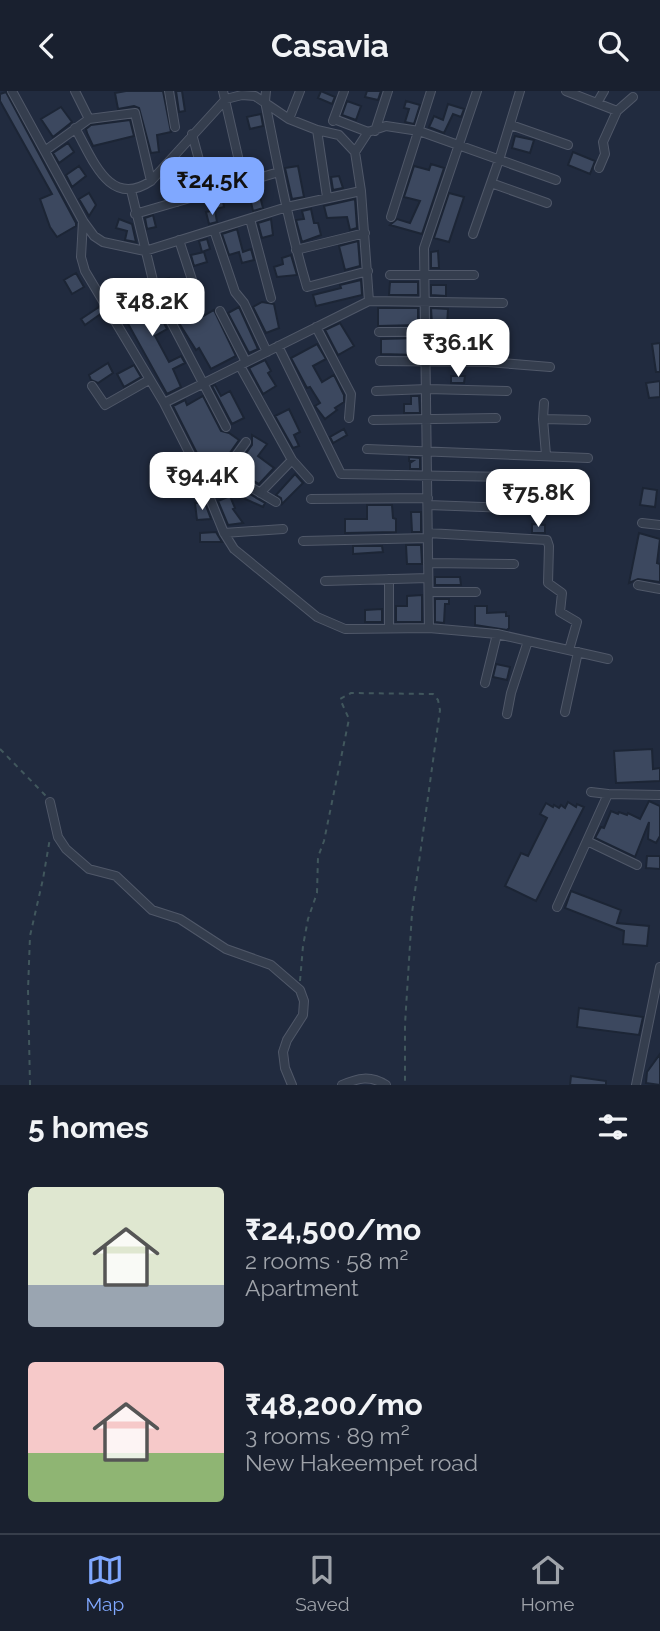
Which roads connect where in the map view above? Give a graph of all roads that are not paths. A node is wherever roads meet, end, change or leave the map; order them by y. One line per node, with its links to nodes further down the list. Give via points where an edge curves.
1 (12, 91): 30 (street)
2 (75, 91): 19 (street)
3 (169, 91): 23 (street)
4 (300, 91): 18 (street)
5 (344, 91): 21 (street)
6 (388, 91): 27 (street)
7 (431, 91): 25 (street)
8 (477, 91): 28 (street)
9 (520, 91): 20 (street)
10 (566, 91): 12 (street)
11 (604, 91): 16 (street)
12 (584, 94): 16 (street)
13 (266, 95): 14 (street); 18 (street); 34 (street)
14 (224, 96): 26 (street); 37 (street)
15 (633, 97): 17 (street)
16 (597, 103): 17 (street)
17 (617, 111): 33 (street)
18 (290, 116): 24 (street)
19 (87, 120): 22 (street); 35 (street, via 135,113)
20 (511, 125): 29 (street); 31 (street)
21 (332, 126): 24 (street); 27 (street); 27 (street, via 346,140)
22 (76, 127): 30 (street); 39 (street, via 103,177 115,188)
23 (175, 127)
24 (317, 130): 42 (street)
25 (419, 131): 27 (street, via 386,125); 28 (street); 47 (street)
26 (192, 134): 32 (street); 41 (street)
27 (364, 139): 40 (street)
28 (459, 145): 31 (street); 57 (street, via 424,248)
29 (568, 145)
30 (46, 150): 49 (street)
31 (499, 160): 36 (street); 38 (street)
32 (164, 167): 35 (street); 43 (street)
33 (598, 167)
34 (279, 172): 37 (street); 45 (street)
35 (150, 177): 39 (street, via 138,190)
36 (556, 180)
37 (244, 183): 41 (street)
38 (491, 183): 44 (street); 52 (street)
39 (131, 190): 46 (street)
40 (361, 191): 42 (street); 51 (street)
41 (208, 193): 43 (street)
42 (327, 197): 45 (street)
43 (177, 202): 46 (street)
44 (547, 204)
45 (287, 207): 48 (street); 54 (street)
46 (135, 214): 55 (street)
47 (391, 217)
48 (250, 219): 50 (street); 61 (street)
49 (83, 221): 55 (street, via 103,242); 76 (street, via 85,271)
50 (214, 230): 53 (street); 71 (street, via 235,292)
51 (365, 233): 54 (street); 56 (street)
52 (472, 234)
53 (179, 240): 55 (street); 60 (street)
54 (296, 250): 56 (street, via 307,288)
55 (145, 251): 77 (street, via 156,293)
56 (369, 271): 62 (street)
57 (424, 273): 58 (street); 59 (street); 63 (street)
58 (390, 275)
59 (474, 275)
60 (195, 289)
61 (271, 298)
62 (374, 301): 63 (street); 66 (street)
63 (426, 303): 64 (street); 69 (street)
64 (503, 303)
65 (220, 311): 74 (street)
66 (316, 327): 70 (street); 84 (street, via 351,394)
67 (477, 331): 69 (street)
68 (379, 332): 69 (street)
69 (426, 332): 73 (street)
70 (278, 346): 71 (street); 99 (street, via 341,474)
71 (267, 352): 74 (street)
72 (380, 361): 73 (street)
73 (426, 361): 75 (street); 79 (street)
74 (243, 364): 77 (street); 96 (street)
75 (550, 367)
76 (149, 380): 78 (street, via 105,405); 82 (street)
77 (203, 384): 82 (street); 90 (street)
78 (92, 386)
79 (427, 389): 80 (street); 81 (street); 85 (street)
80 (376, 391)
81 (507, 391)
82 (164, 403): 98 (street)
83 (544, 403): 87 (street)
84 (349, 418)
85 (427, 418): 86 (street); 88 (street); 93 (street)
86 (496, 418)
87 (542, 419): 89 (street); 94 (street)
88 (373, 420)
89 (586, 420)
90 (226, 427)
91 (246, 442): 97 (street)
92 (367, 449): 93 (street)
93 (427, 450): 94 (street); 99 (street)
94 (546, 455): 95 (street)
95 (589, 458)
96 (292, 460): 101 (street); 102 (street)
97 (225, 472): 98 (street, via 217,482); 102 (street)
98 (200, 474): 110 (street)
99 (428, 476): 100 (street); 104 (street)
100 (563, 478)
101 (309, 479)
102 (260, 493): 105 (street)
103 (311, 499): 104 (street)
104 (428, 501): 106 (street); 111 (street)
105 (276, 502)
106 (569, 510)
107 (642, 523): 108 (street)
108 (660, 525)
109 (283, 529): 110 (street)
110 (224, 533): 122 (street, via 234,549 317,617 345,629)
111 (428, 536): 112 (street); 113 (street); 126 (street, via 547,540 548,583 562,593 561,612 577,622)
112 (303, 541)
113 (428, 563): 114 (street); 115 (street)
114 (514, 563)
115 (428, 578): 116 (street); 121 (street)
116 (388, 579): 117 (street); 122 (street)
117 (324, 581)
118 (638, 585): 119 (street)
119 (660, 589)
120 (476, 591): 121 (street)
121 (429, 592): 123 (street)
122 (389, 628): 123 (street)
123 (429, 628): 124 (street)
124 (497, 634): 125 (street); 128 (street)
125 (528, 641): 126 (street); 130 (street)
126 (574, 651): 127 (street); 129 (street)
127 (608, 659)
128 (485, 683)
129 (565, 712)
130 (507, 714)
131 (591, 792): 132 (street)
132 (608, 794): 133 (street); 135 (street)
133 (660, 795)
134 (50, 802): 139 (street, via 58,837 89,869 116,876 152,910 180,919 226,949 271,965 300,990 303,1015 283,1052)
135 (587, 841): 136 (street); 137 (street)
136 (638, 865)
137 (557, 907)
138 (660, 967): 142 (street)
139 (292, 1085)
140 (342, 1085): 141 (street, via 358,1078)
141 (386, 1085)
142 (636, 1085)

